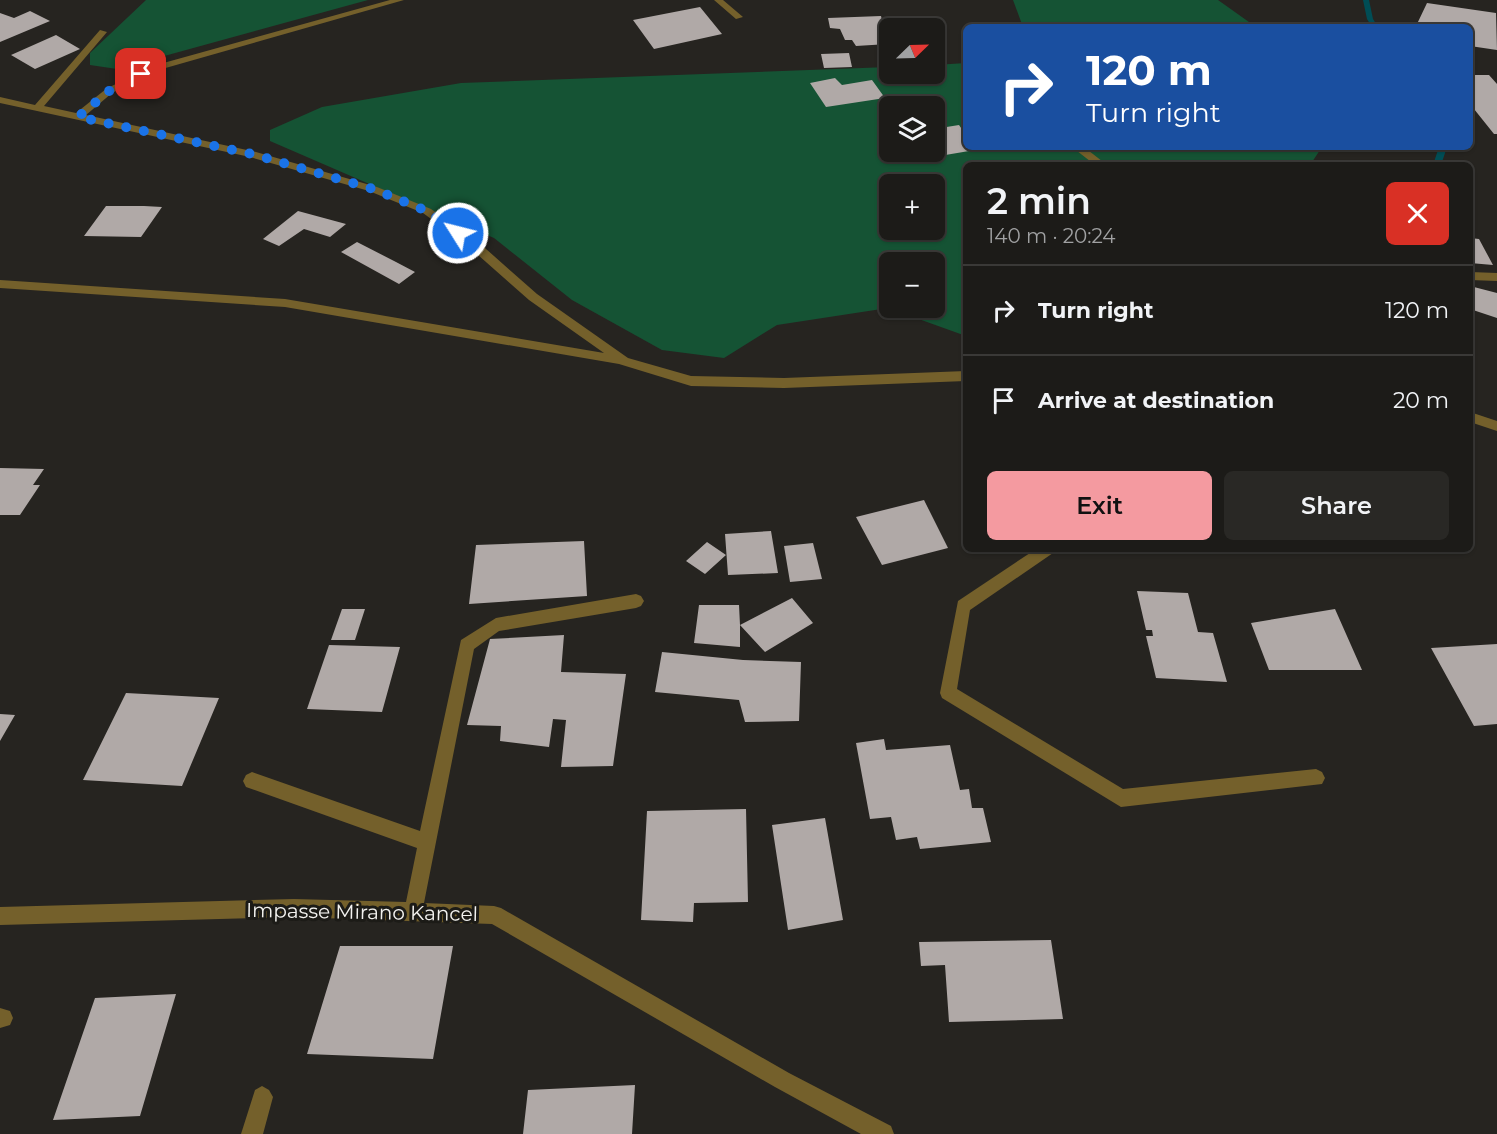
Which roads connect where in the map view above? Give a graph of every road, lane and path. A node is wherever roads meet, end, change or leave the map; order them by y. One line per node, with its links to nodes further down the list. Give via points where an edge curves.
1 (400, 0): 7 (street, via 152,69 109,91)
2 (718, 0): 3 (street)
3 (739, 17)
4 (103, 32): 6 (street)
5 (0, 100): 6 (street)
6 (37, 108): 7 (street)
7 (78, 117): 13 (street, via 252,154 373,189 427,211 473,244 532,297)
8 (1081, 150): 9 (street)
9 (1098, 162)
10 (1473, 276): 11 (street)
11 (1497, 277)
12 (0, 284): 13 (street, via 285,303)
13 (624, 361): 14 (street, via 691,381 784,383)
14 (963, 376)
15 (1473, 418): 16 (street)
16 (1497, 426)
17 (1044, 552): 19 (street, via 963,606 948,693 1121,798)
18 (636, 601): 21 (street, via 496,625 467,645)
19 (1316, 778)
20 (252, 781): 21 (street)
21 (427, 842): 22 (street)
22 (413, 912): 23 (street, Impasse Mirano Kancel, via 294,908); 26 (street, Impasse Mirano Kancel, via 494,915)
23 (0, 916)
24 (262, 1097): 25 (street)
25 (252, 1134)
26 (883, 1134)

